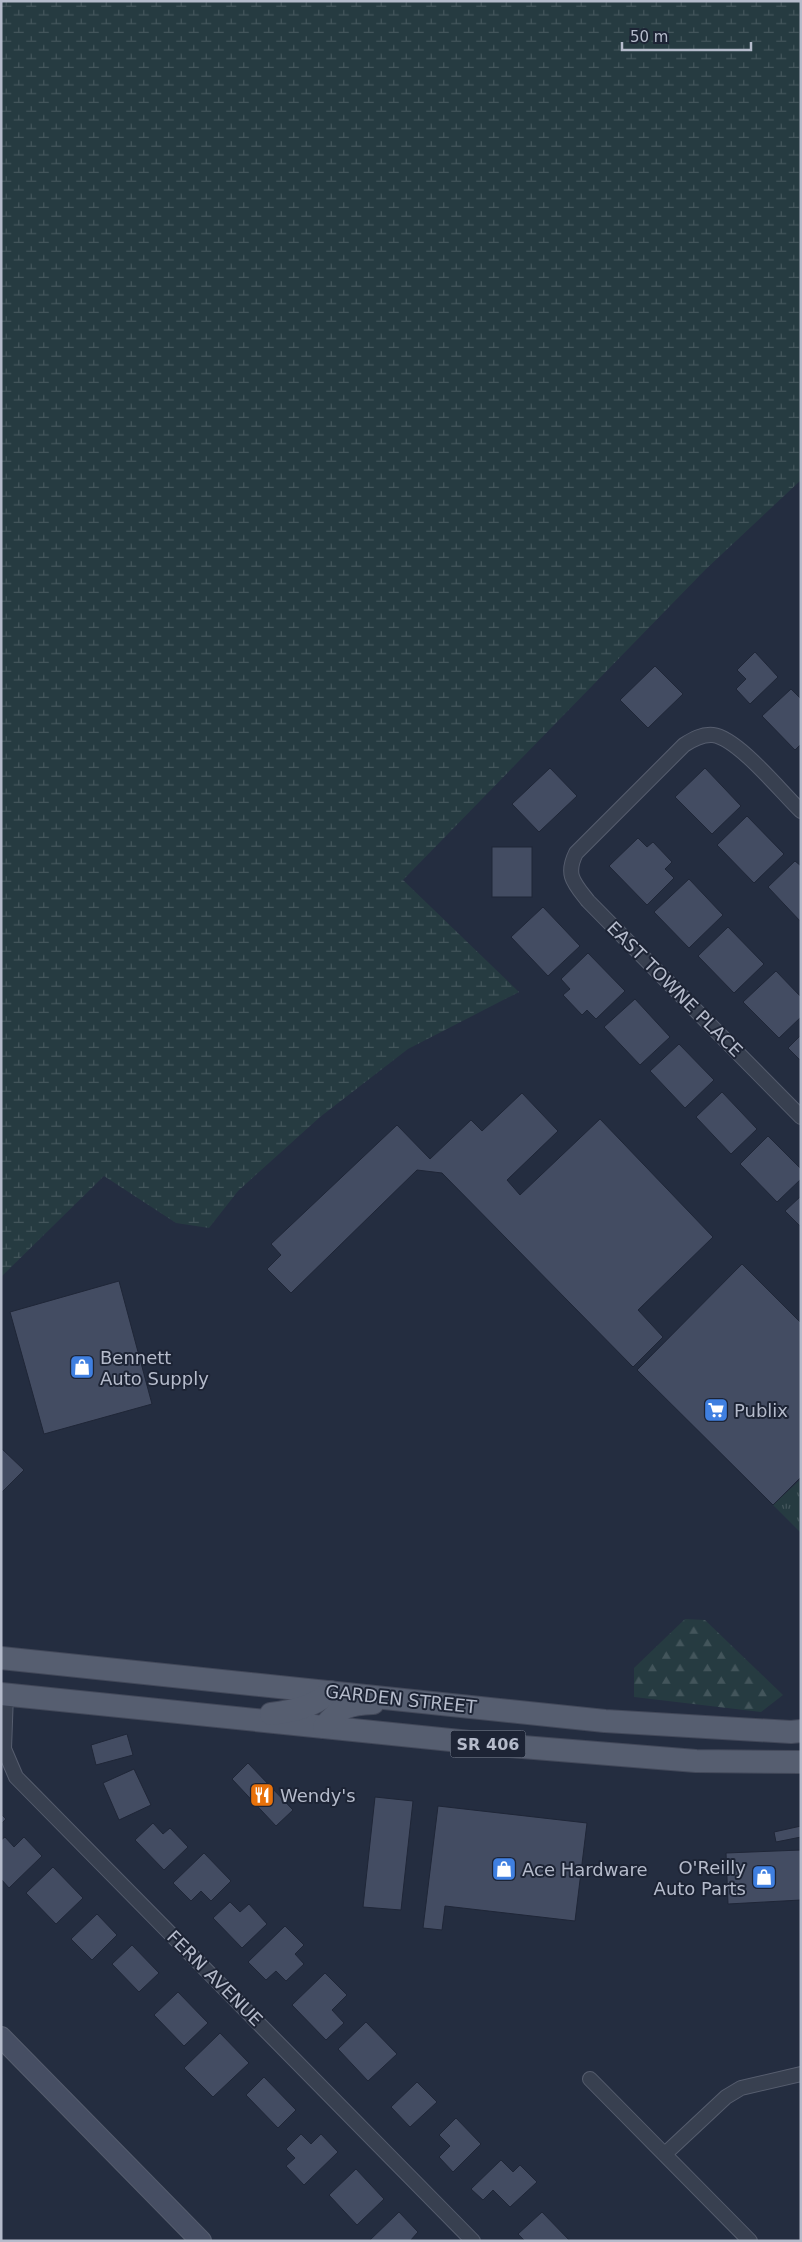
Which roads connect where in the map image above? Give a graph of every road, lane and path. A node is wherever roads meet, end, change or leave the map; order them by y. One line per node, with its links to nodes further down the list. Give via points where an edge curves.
1 (801, 812): 2 (street, EAST TOWNE PLACE, via 738,748 713,735 697,737 684,745 576,853 570,865 574,882 588,901)
2 (801, 1116)
3 (1, 1658): 4 (main road, GARDEN STREET / SR 406)
4 (330, 1692): 6 (main road, GARDEN STREET / SR 406); 7 (main road, via 319,1702 294,1711)
5 (4, 1694): 7 (main road, GARDEN STREET / SR 406); 16 (street, FERN AVENUE, via 4,1749 16,1777)
6 (414, 1700): 8 (main road, via 353,1704 336,1712); 9 (main road, GARDEN STREET / SR 406, via 652,1725)
7 (238, 1718): 8 (main road, GARDEN STREET / SR 406)
8 (324, 1727): 10 (main road, GARDEN STREET / SR 406, via 679,1760)
9 (801, 1731)
10 (801, 1762)
11 (1, 2037): 15 (street)
12 (801, 2074): 14 (street, via 741,2088 726,2097)
13 (590, 2079): 14 (street)
14 (665, 2154): 17 (street)
15 (201, 2241)
16 (473, 2241)
17 (750, 2241)

